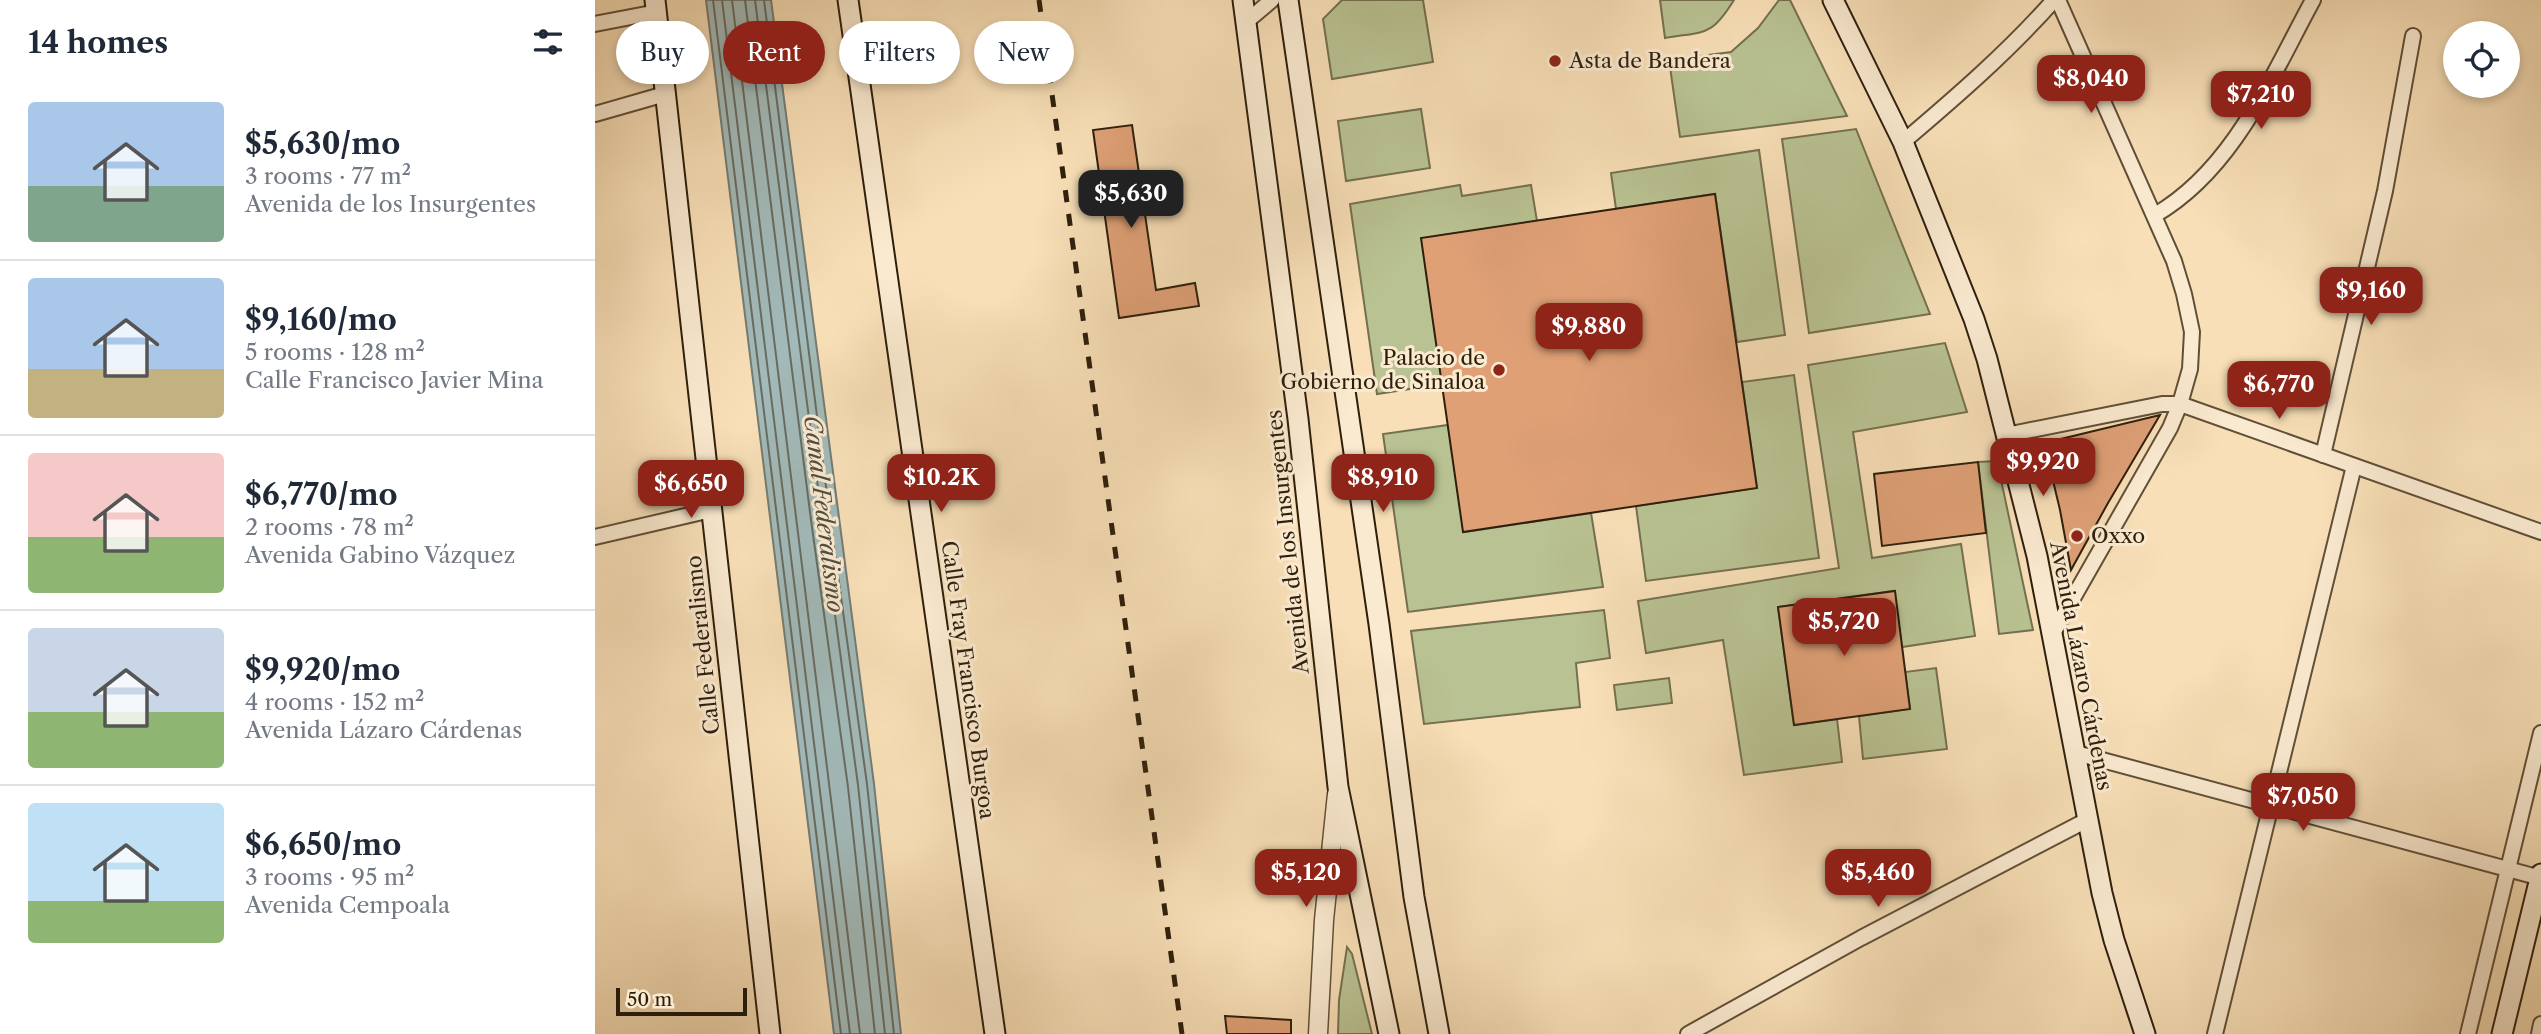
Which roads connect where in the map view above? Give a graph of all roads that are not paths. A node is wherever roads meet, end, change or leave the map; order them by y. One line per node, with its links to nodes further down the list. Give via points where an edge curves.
1 (848, 0): 33 (main road, Calle Fray Francisco Burgoa)
2 (1243, 0): 9 (main road, Avenida de los Insurgentes)
3 (1272, 0): 9 (street)
4 (1288, 0): 36 (main road, via 1414,897)
5 (1833, 0): 14 (main road, Avenida Lázaro Cárdenas)
6 (2056, 0): 14 (street); 15 (street)
7 (2313, 0): 15 (street, via 2229,147 2178,202)
8 (656, 6): 10 (street); 12 (main road, Calle Federalismo)
9 (1246, 22): 26 (main road, Avenida de los Insurgentes, via 1298,419)
10 (595, 24)
11 (2413, 36): 18 (street, via 2385,191)
12 (665, 94): 13 (street); 20 (main road, Calle Federalismo)
13 (595, 114)
14 (1903, 142): 17 (main road, Avenida Lázaro Cárdenas, via 1974,319)
15 (2155, 215): 16 (street, via 2181,283 2192,332 2190,369)
16 (2180, 404): 17 (street); 18 (street); 23 (street)
17 (2006, 435): 23 (main road, Avenida Lázaro Cárdenas)
18 (2323, 455): 19 (street)
19 (2354, 466): 21 (street); 27 (street)
20 (711, 510): 22 (street); 32 (main road, Calle Federalismo)
21 (2541, 532)
22 (595, 537)
23 (2052, 635): 25 (main road, Avenida Lázaro Cárdenas)
24 (2541, 733): 29 (street)
25 (2076, 753): 27 (street); 28 (main road, Avenida Lázaro Cárdenas)
26 (1338, 787): 34 (street); 35 (main road, Avenida de los Insurgentes)
27 (2270, 806): 29 (street); 39 (street)
28 (2087, 820): 37 (street); 38 (main road, Avenida Lázaro Cárdenas, via 2114,940)
29 (2507, 869): 30 (street); 40 (street)
30 (2541, 876): 41 (main road)
31 (2541, 1024): 42 (street)
32 (770, 1034)
33 (995, 1034)
34 (1318, 1034)
35 (1389, 1034)
36 (1439, 1034)
37 (1688, 1034)
38 (2145, 1034)
39 (2215, 1034)
40 (2468, 1034)
41 (2502, 1034)
42 (2539, 1034)

